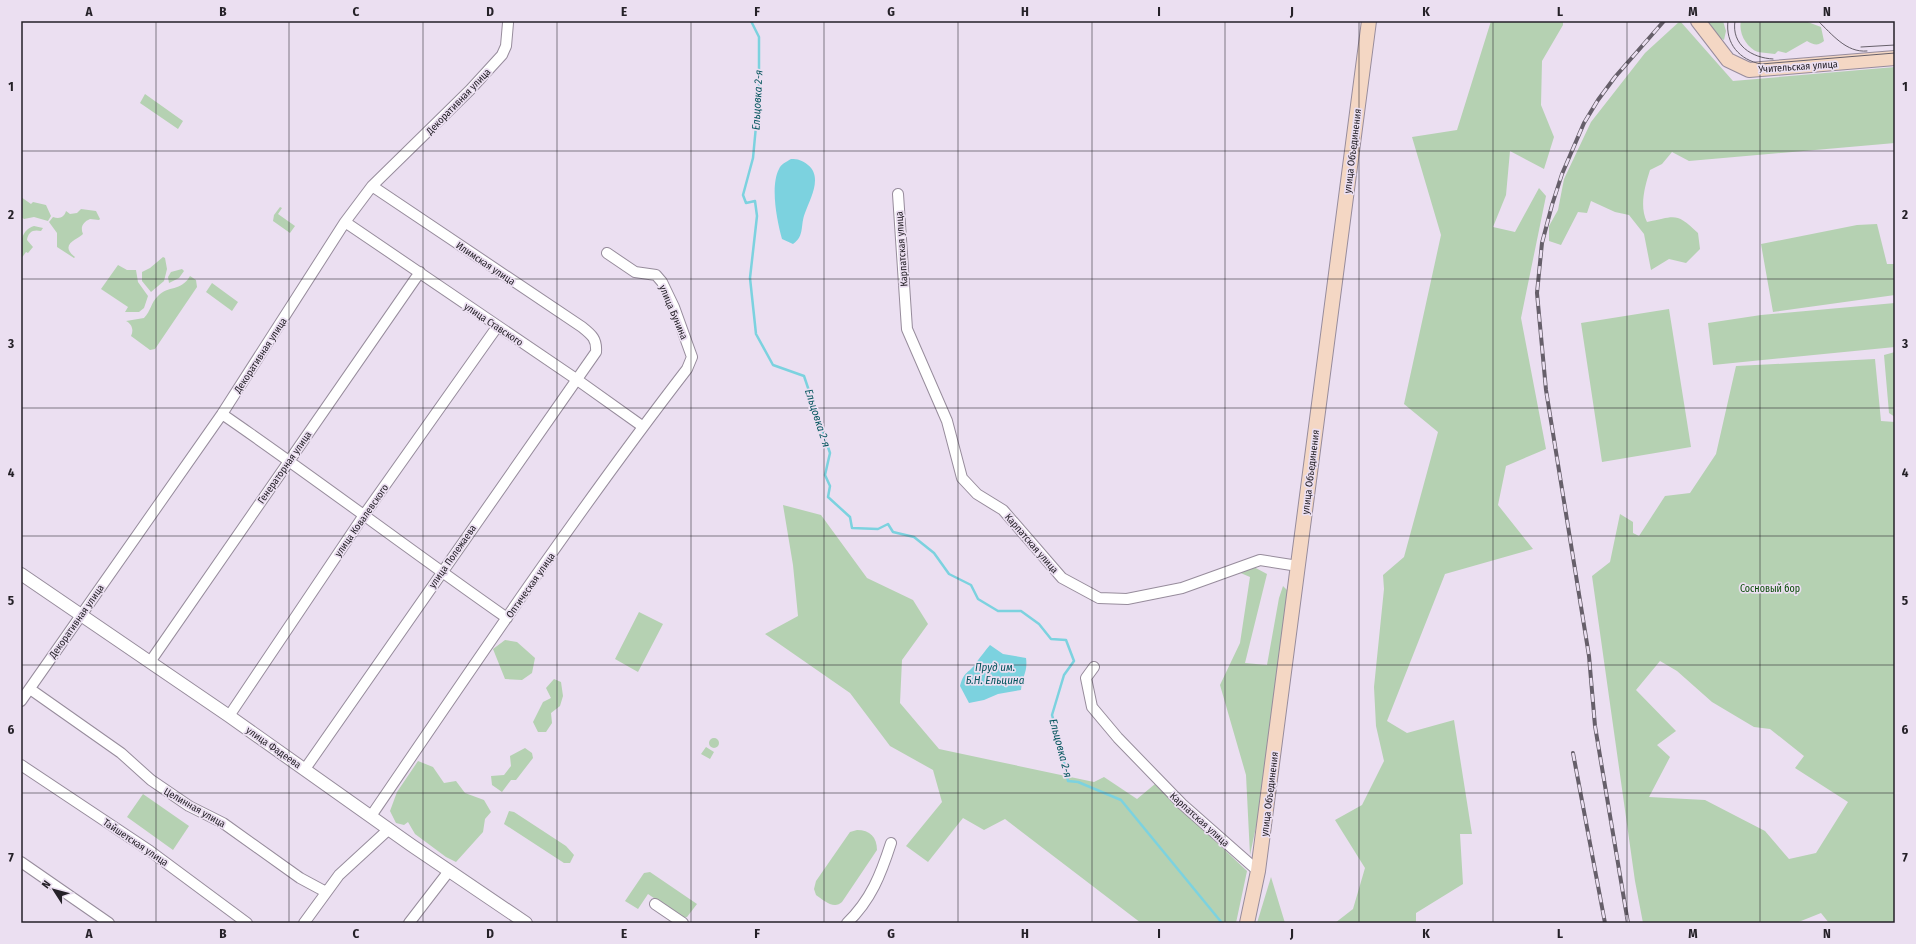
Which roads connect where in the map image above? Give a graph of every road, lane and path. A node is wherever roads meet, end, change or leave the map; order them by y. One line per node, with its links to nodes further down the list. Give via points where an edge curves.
1 (1369, 21): 18 (main road, улица Объединения)
2 (1698, 21): 4 (main road, Учительская улица, via 1728,60 1749,70)
3 (508, 23): 5 (street, Декоративная улица, via 506,46 502,55)
4 (1895, 58)
5 (372, 186): 7 (street, Декоративная улица); 11 (street, Илимская улица, via 582,327)
6 (898, 194): 18 (street, Карпатская улица, via 907,329 947,421 962,478 977,494 1003,510 1062,578 1099,598 1127,599 1182,588 1260,560)
7 (345, 222): 9 (street, улица Ставского); 14 (street, Декоративная улица)
8 (607, 253): 12 (street, улица Бунина, via 635,272 656,275 662,282)
9 (420, 272): 10 (street, улица Ставского); 16 (street, Генераторная улица)
10 (497, 327): 13 (street, улица Ставского); 17 (street, улица Ковалевского)
11 (597, 343): 13 (street, улица Полежаева, via 596,352)
12 (692, 357): 15 (street, Оптическая улица, via 687,369)
13 (576, 379): 15 (street, улица Ставского); 19 (street, улица Полежаева)
14 (222, 414): 16 (street); 21 (street, Декоративная улица)
15 (642, 426): 22 (street, Оптическая улица)
16 (289, 460): 17 (street); 23 (street, Генераторная улица)
17 (364, 515): 19 (street); 27 (street, улица Ковалевского)
18 (1298, 566): 35 (main road, улица Объединения)
19 (441, 572): 22 (street); 29 (street, улица Полежаева)
20 (21, 574): 21 (street, улица Фадеева)
21 (81, 614): 23 (street, улица Фадеева); 25 (street, Декоративная улица)
22 (507, 618): 30 (street, Оптическая улица)
23 (150, 662): 27 (street, улица Фадеева)
24 (1094, 667): 35 (street, Карпатская улица, via 1086,678 1092,707 1118,738 1182,804)
25 (30, 689): 26 (street, Декоративная улица); 36 (street, Целинная улица, via 121,753 150,780 189,806 222,823 300,878)
26 (21, 701)
27 (229, 716): 29 (street, улица Фадеева)
28 (21, 765): 39 (street, Тайшетская улица, via 150,851)
29 (305, 769): 30 (street, улица Фадеева)
30 (371, 816): 31 (street, улица Фадеева)
31 (389, 829): 34 (street, улица Фадеева); 36 (street, via 339,875)
32 (891, 843): 44 (street, via 880,876 858,913)
33 (21, 862): 38 (street)
34 (449, 871): 41 (street); 42 (street, улица Фадеева)
35 (1258, 872): 45 (main road, улица Объединения)
36 (326, 892): 40 (street)
37 (655, 904): 43 (street)
38 (109, 923)
39 (247, 923)
40 (304, 923)
41 (409, 923)
42 (526, 923)
43 (683, 923)
44 (847, 923)
45 (1247, 923)

